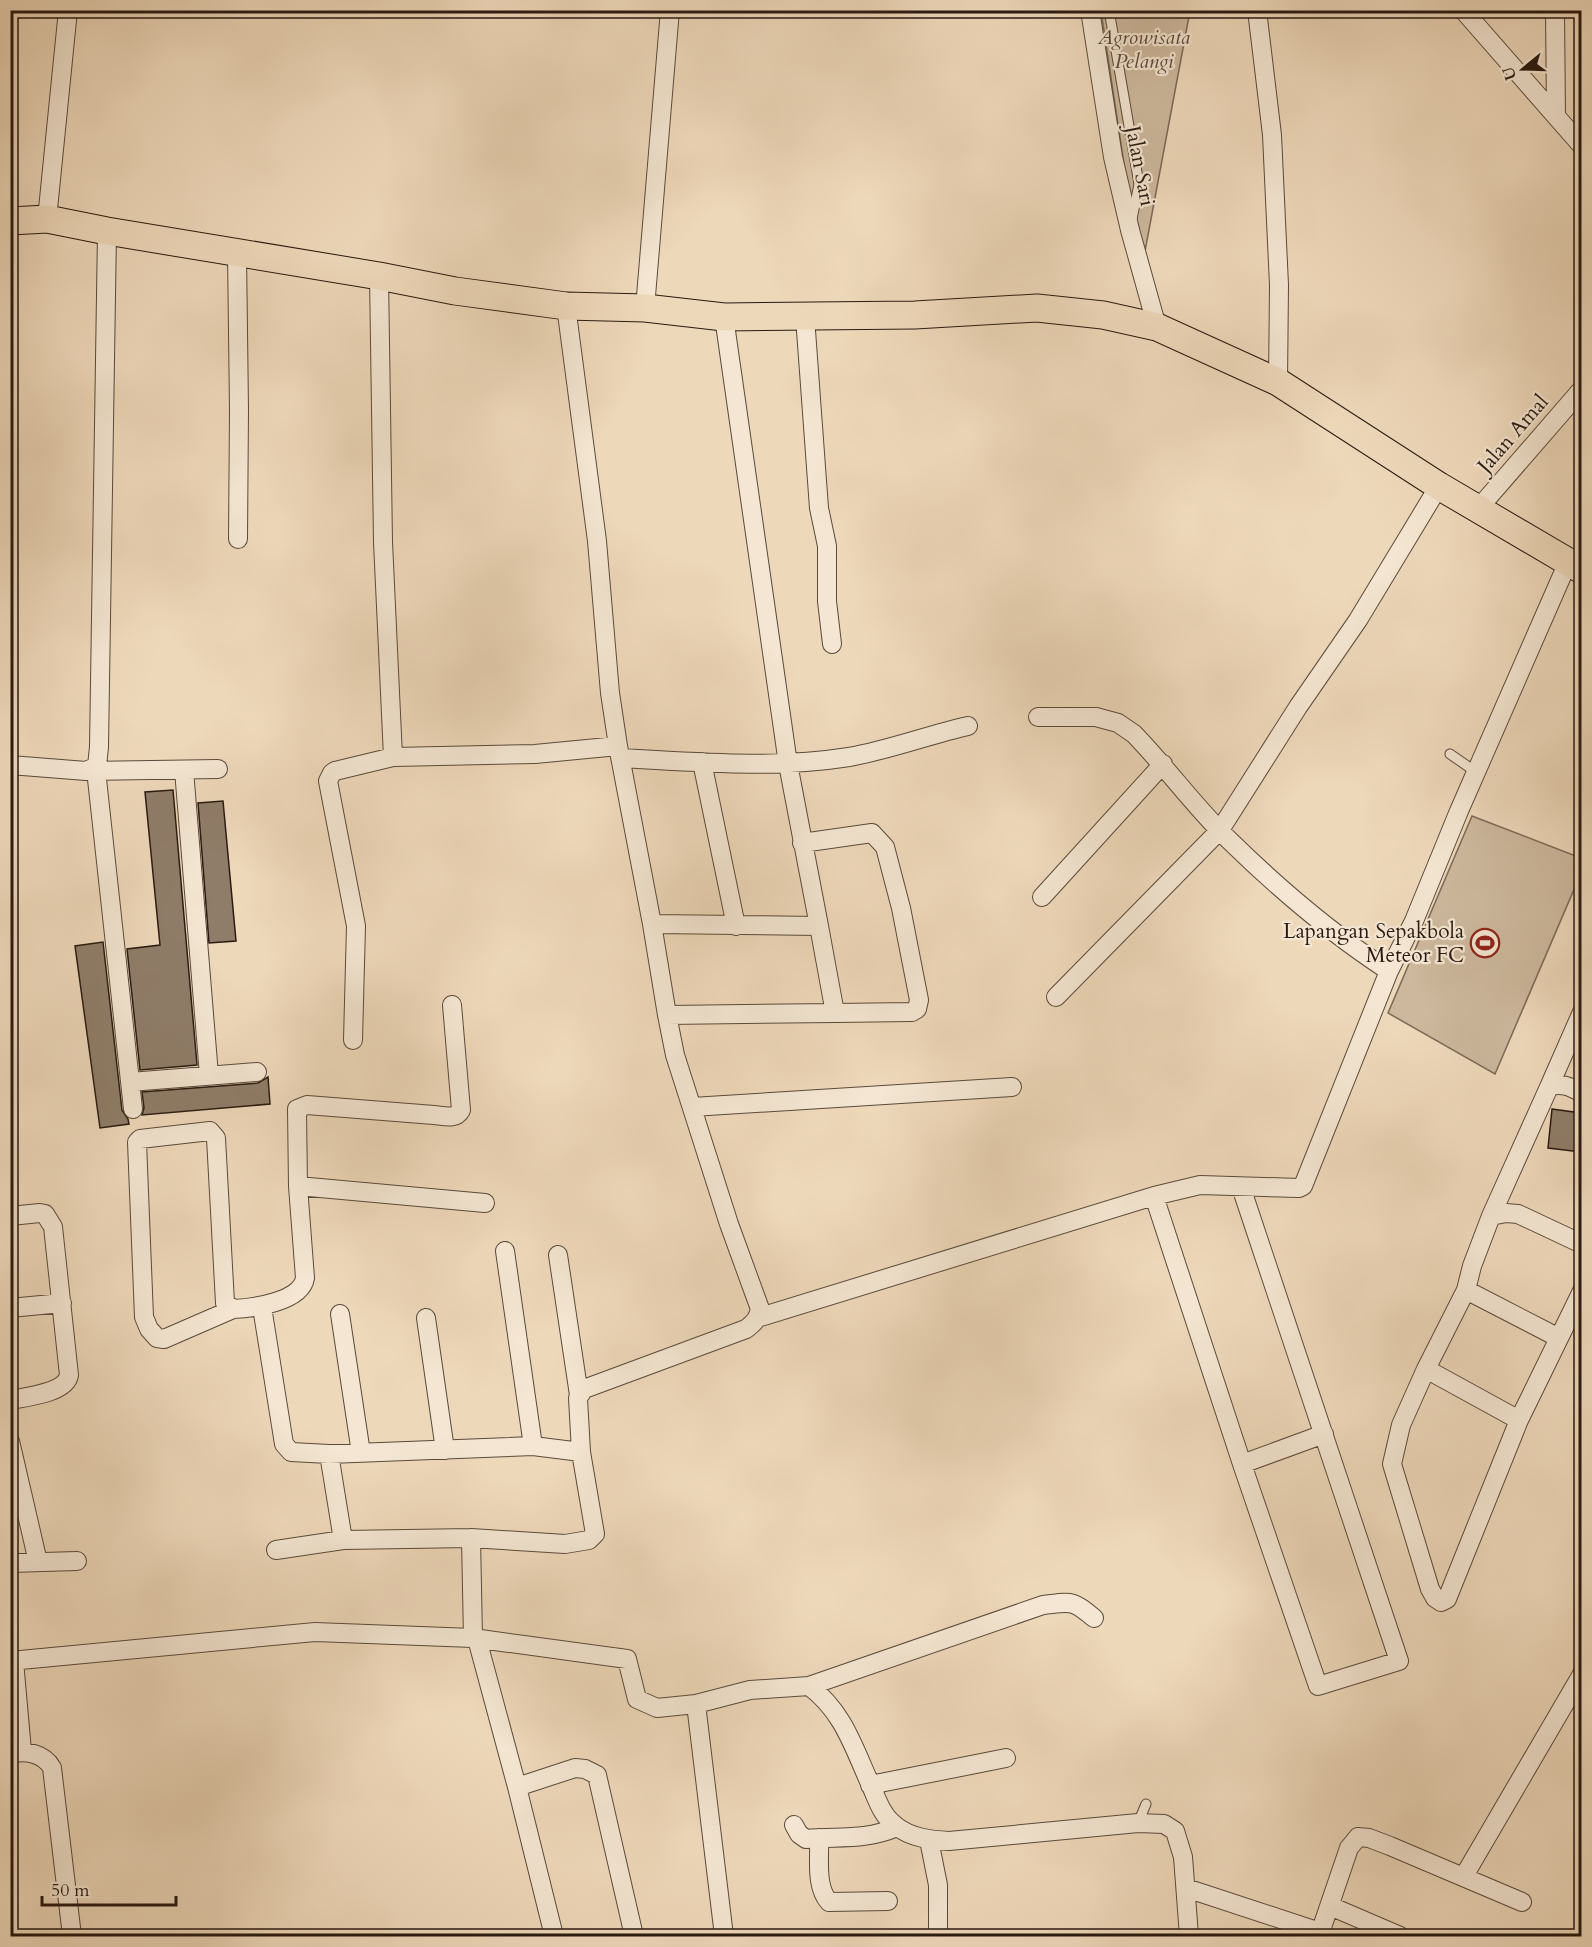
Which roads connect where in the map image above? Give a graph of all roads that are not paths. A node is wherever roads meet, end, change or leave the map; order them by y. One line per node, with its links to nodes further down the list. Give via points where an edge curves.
1 (68, 10): 10 (street)
2 (670, 10): 17 (street)
3 (1090, 10): 12 (street, Jalan Sari, via 1113,158)
4 (1109, 10): 12 (lane, via 1139,184)
5 (1257, 10): 21 (street, via 1272,135)
6 (1463, 10): 8 (street)
7 (1555, 10): 8 (street)
8 (1556, 117): 9 (street)
9 (1581, 146)
10 (47, 219): 11 (main road); 13 (main road)
11 (10, 221)
12 (1130, 230): 20 (street, Jalan Sari)
13 (107, 231): 14 (main road); 37 (street, via 99,747 97,766)
14 (237, 252): 15 (main road); 25 (street)
15 (378, 276): 16 (main road); 32 (street, via 383,542)
16 (566, 306): 17 (main road); 30 (street)
17 (645, 308): 18 (main road)
18 (724, 317): 19 (main road); 34 (street)
19 (805, 317): 20 (main road, via 1037,308 1103,315); 27 (street, via 819,508 827,546)
20 (1157, 327): 21 (main road)
21 (1278, 382): 23 (main road)
22 (1581, 389): 24 (street, Jalan Amal)
23 (1439, 486): 24 (main road); 41 (street, via 1358,620)
24 (1478, 509): 26 (main road)
25 (238, 539)
26 (1575, 566): 40 (street)
27 (832, 644)
28 (1038, 717): 36 (street, via 1096,717 1118,723)
29 (968, 726): 34 (street, via 851,756)
30 (620, 752): 32 (street); 33 (street); 44 (street)
31 (1450, 754): 40 (lane)
32 (393, 757): 53 (street, via 335,771 328,782 356,926)
33 (702, 762): 34 (street); 45 (street)
34 (788, 764): 42 (street)
35 (10, 765): 37 (street)
36 (1163, 765): 41 (street); 43 (street)
37 (91, 770): 38 (street); 56 (street)
38 (184, 770): 39 (street); 55 (street)
39 (218, 770)
40 (1476, 772): 47 (street)
41 (1220, 830): 47 (street, via 1306,909); 48 (street)
42 (802, 843): 46 (street); 51 (street, via 872,833 882,841 920,1000 912,1012)
43 (1042, 897)
44 (652, 924): 45 (street); 52 (street)
45 (736, 926): 46 (street)
46 (819, 926): 51 (street)
47 (1389, 971): 63 (street, via 1303,1186)
48 (1056, 997)
49 (452, 1005): 62 (street, via 459,1114 300,1107)
50 (1581, 1012): 58 (street)
51 (835, 1013): 52 (street)
52 (666, 1015): 60 (street)
53 (353, 1040)
54 (257, 1072): 55 (street)
55 (209, 1075): 56 (street)
56 (130, 1082): 61 (street)
57 (1012, 1087): 60 (street)
58 (1549, 1087): 59 (street, via 1570,1087); 67 (street)
59 (1581, 1093)
60 (692, 1107): 79 (street, via 760,1309)
61 (133, 1109)
62 (298, 1186): 65 (street); 74 (street, via 304,1283 300,1289)
63 (1241, 1187): 64 (street, via 1200,1185); 85 (street)
64 (1154, 1196): 79 (street); 92 (street)
65 (484, 1203)
66 (10, 1216): 73 (street, via 40,1213 50,1221)
67 (1491, 1216): 68 (street, via 1518,1214); 71 (street)
68 (1581, 1244)
69 (505, 1251): 87 (street)
70 (558, 1255): 82 (street)
71 (1466, 1290): 80 (street); 81 (street)
72 (1581, 1291): 80 (street)
73 (62, 1303): 75 (street); 83 (street, via 68,1380 57,1389)
74 (262, 1307): 76 (street); 91 (street, via 284,1444 291,1452)
75 (10, 1308)
76 (233, 1309): 76 (street, via 164,1339 156,1338 149,1329 144,1317 136,1144 140,1140 210,1131 214,1135 223,1298)
77 (340, 1314): 90 (street)
78 (426, 1318): 88 (street)
79 (757, 1318): 82 (street, via 746,1329 584,1389)
80 (1559, 1338): 84 (street)
81 (1426, 1369): 84 (street); 84 (street, via 1401,1425 1392,1464 1430,1589 1441,1602 1447,1599)
82 (579, 1395): 89 (street)
83 (10, 1400)
84 (1519, 1420)
85 (1324, 1434): 92 (street); 92 (street, via 1400,1661 1318,1686)
86 (10, 1442): 93 (street)
87 (533, 1446): 88 (street); 89 (street)
88 (445, 1450): 90 (street)
89 (581, 1452): 94 (street, via 593,1538 565,1544)
90 (361, 1453): 91 (street)
91 (329, 1454): 95 (street)
92 (1242, 1464)
93 (14, 1472): 98 (street)
94 (471, 1538): 95 (street); 101 (street)
95 (343, 1540): 96 (street)
96 (276, 1550)
97 (77, 1561): 98 (street)
98 (38, 1562): 99 (street)
99 (10, 1563)
100 (1094, 1618): 104 (street, via 1078,1605 1043,1605)
101 (475, 1639): 102 (street, via 315,1632); 105 (street, via 627,1659 637,1699 657,1708); 109 (street)
102 (12, 1661): 106 (street)
103 (1581, 1674): 117 (street)
104 (809, 1686): 105 (street, via 750,1690); 108 (street, via 834,1708)
105 (696, 1704): 127 (street)
106 (16, 1753): 124 (street, via 47,1759 52,1768)
107 (1006, 1758): 108 (street)
108 (870, 1785): 113 (street, via 885,1816)
109 (517, 1787): 125 (street); 126 (street, via 575,1768 597,1775)
110 (1146, 1803): 111 (lane)
111 (1138, 1823): 116 (street); 119 (street, via 1164,1824 1175,1832 1183,1857)
112 (794, 1825): 114 (street, via 802,1837)
113 (897, 1827): 114 (street, via 864,1838); 115 (street)
114 (819, 1838): 120 (street, via 820,1888 829,1902)
115 (929, 1840): 116 (street); 118 (street)
116 (949, 1841): 118 (street)
117 (1464, 1876): 121 (street); 122 (street, via 1383,1843 1358,1837 1349,1848)
118 (938, 1886): 128 (street)
119 (1186, 1888): 123 (street); 129 (street)
120 (888, 1900)
121 (1522, 1902)
122 (1330, 1906): 123 (street); 130 (street)
123 (1319, 1934)
124 (72, 1936)
125 (554, 1936)
126 (634, 1936)
127 (724, 1936)
128 (938, 1936)
129 (1189, 1936)
130 (1400, 1936)

